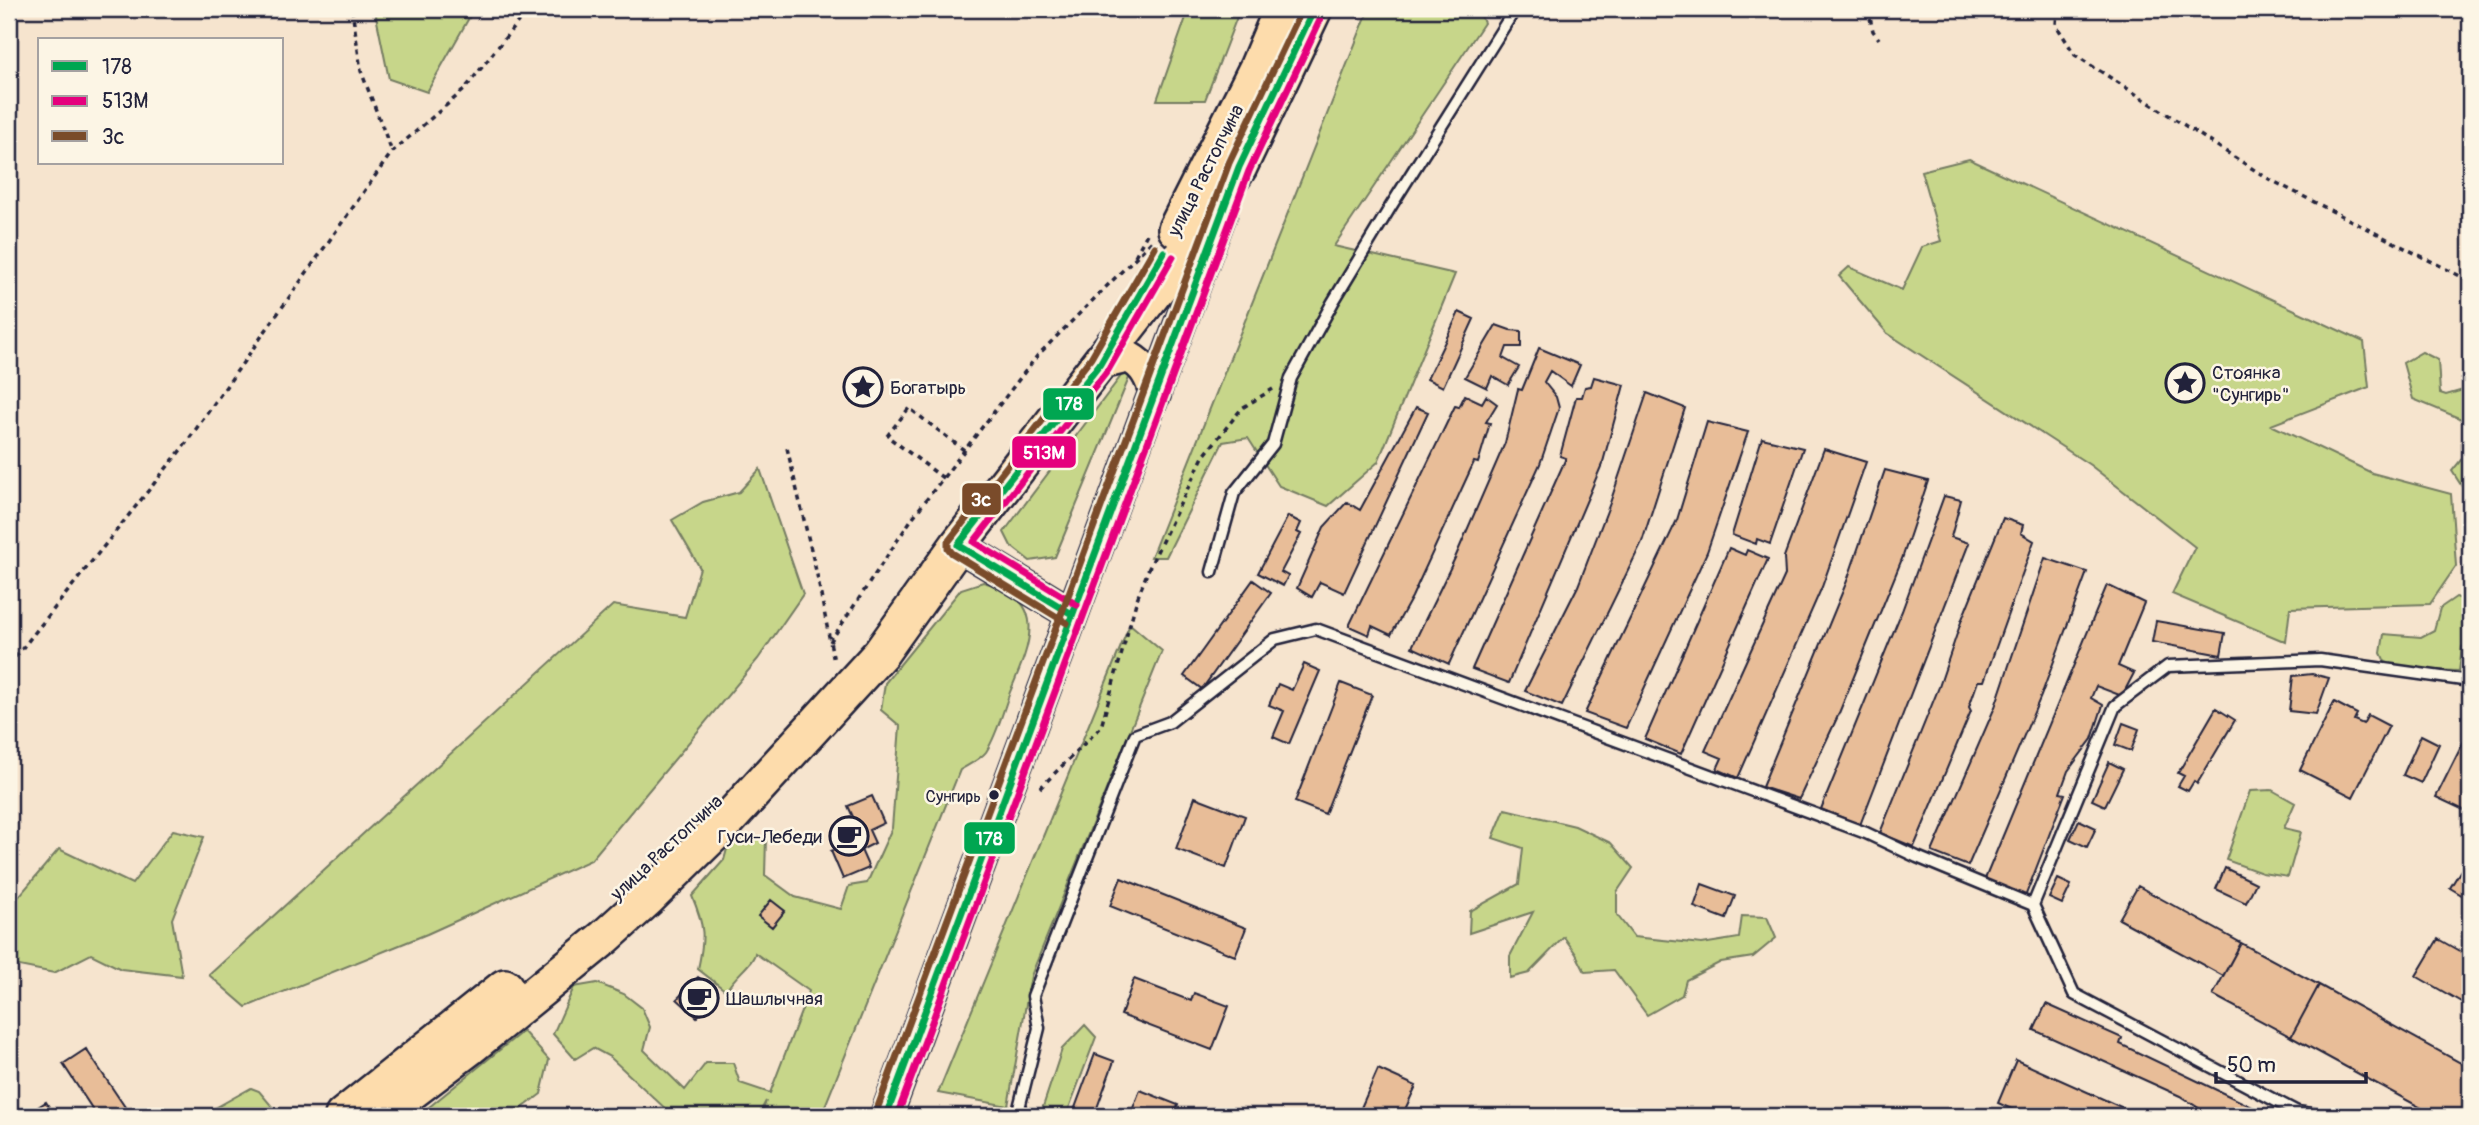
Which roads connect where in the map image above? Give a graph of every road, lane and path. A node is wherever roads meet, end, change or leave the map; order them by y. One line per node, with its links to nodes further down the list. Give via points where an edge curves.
1 (352, 9): 10 (path, via 361,71)
2 (528, 9): 10 (path, via 464,90)
3 (1282, 9): 12 (highway, улица Растопчина)
4 (1314, 9): 11 (highway, улица Растопчина)
5 (1552, 9): 8 (path, via 1540,15)
6 (1868, 9): 9 (path)
7 (2057, 9): 13 (path, via 2056,26 2075,55 2267,178)
8 (1511, 10): 15 (lane)
9 (1879, 39)
10 (392, 152): 24 (path, via 184,446)
11 (1239, 167): 14 (highway, улица Растопчина, via 1177,263); 16 (main road)
12 (1188, 205): 14 (highway, улица Растопчина); 18 (path, via 1037,356)
13 (2470, 281)
14 (1100, 364): 16 (main road, via 1129,357 1142,364); 20 (highway, улица Растопчина)
15 (1291, 378): 21 (lane, via 1273,444 1234,493); 26 (path, via 1242,408 1203,457 1137,599 1101,727)
16 (1155, 394): 22 (main road)
17 (786, 448): 23 (path)
18 (964, 450): 19 (path); 19 (path, via 909,408 887,436)
19 (943, 478): 23 (path, via 913,517)
20 (958, 545): 22 (main road); 23 (highway, улица Растопчина); 29 (highway, улица Растопчина, via 881,653 728,820 605,937)
21 (1212, 572)
22 (1072, 614): 30 (main road)
23 (833, 658): 28 (highway, улица Растопчина, via 711,806 632,880 555,948)
24 (9, 665)
25 (2470, 681): 27 (lane, via 2320,660 2168,666 2115,706)
26 (1040, 788)
27 (2033, 905): 31 (lane, via 1866,833 1316,629 1275,639 1170,722 1135,735 1034,996 1038,1028); 32 (lane, via 2074,994 2297,1112)
28 (343, 1116)
29 (379, 1116)
30 (886, 1116)
31 (1017, 1116)
32 (2326, 1116)

